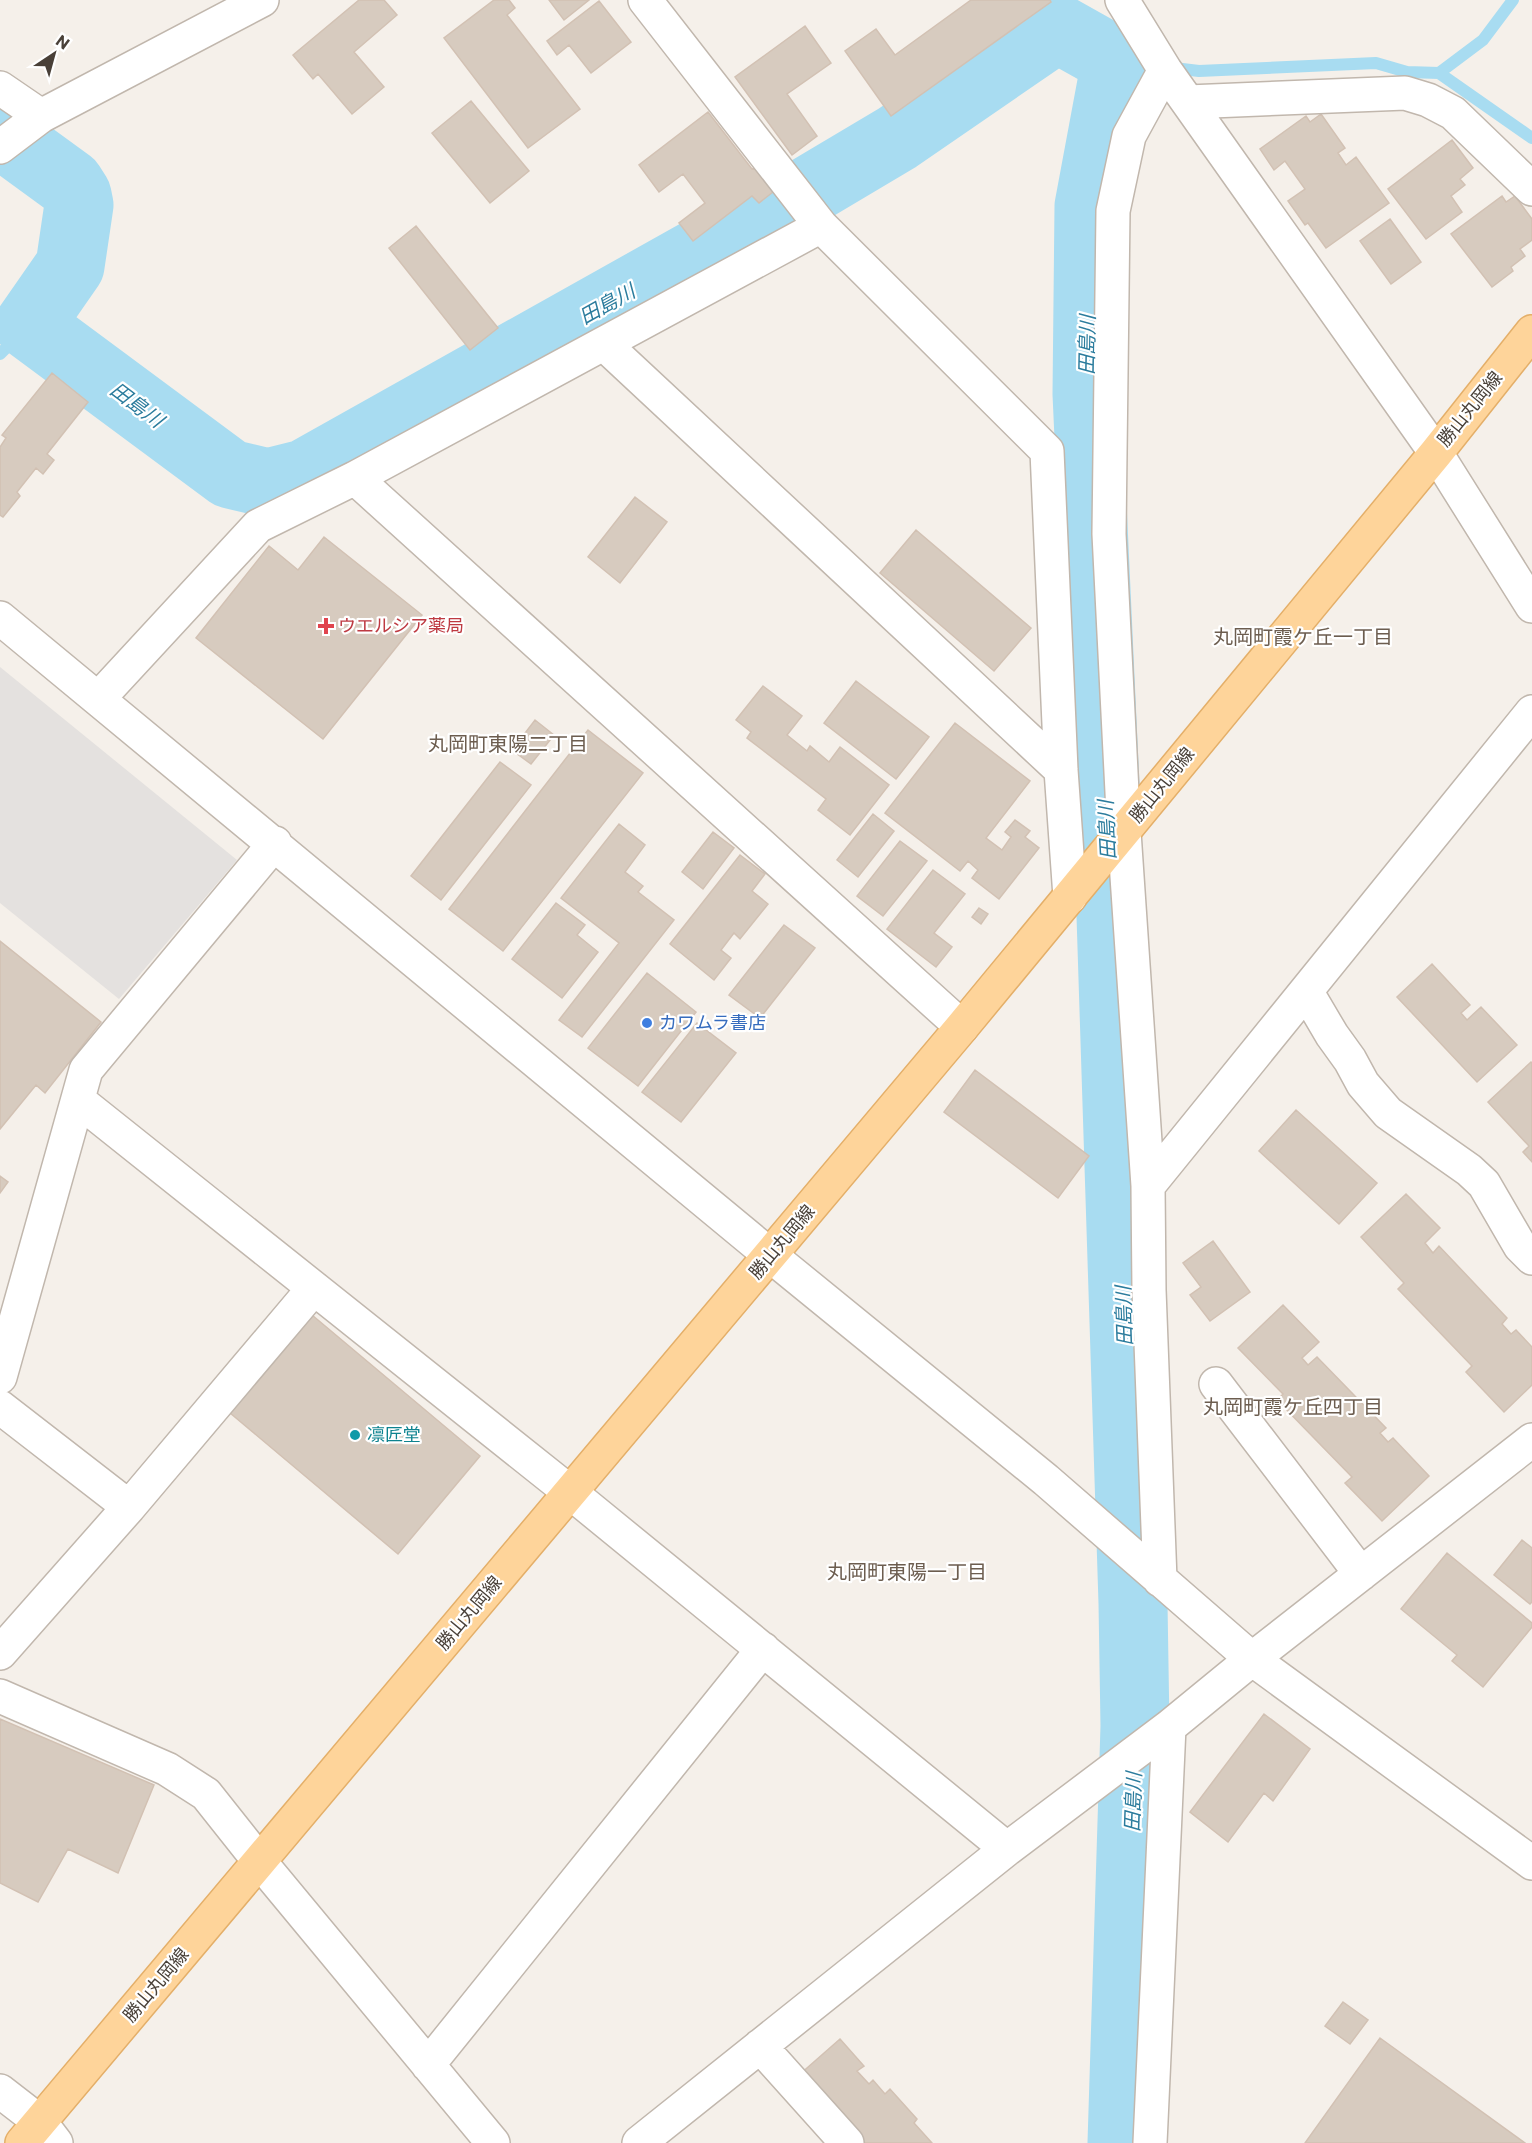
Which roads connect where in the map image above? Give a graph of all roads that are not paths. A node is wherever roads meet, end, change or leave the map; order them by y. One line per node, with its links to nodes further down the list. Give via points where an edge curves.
1 (262, 0): 7 (street)
2 (645, 0): 10 (street)
3 (1122, 0): 4 (street)
4 (1165, 70): 6 (street); 20 (street, via 1129,136 1113,211 1109,534)
5 (0, 88): 7 (street)
6 (1188, 102): 9 (street, via 1405,93 1453,113); 13 (street)
7 (36, 120): 8 (street)
8 (0, 147)
9 (1532, 189)
10 (821, 226): 12 (street); 19 (street, via 1047,451)
11 (1532, 332): 13 (main road, 勝山丸岡線)
12 (604, 344): 14 (street); 19 (street)
13 (1436, 453): 15 (street); 20 (main road, 勝山丸岡線)
14 (356, 478): 17 (street, via 258,526); 24 (street)
15 (1532, 606)
16 (0, 618): 17 (street)
17 (99, 698): 21 (street)
18 (1532, 712): 23 (street)
19 (1061, 770): 22 (street)
20 (1124, 832): 22 (main road, 勝山丸岡線); 26 (street)
21 (274, 843): 25 (street, via 86,1070); 27 (street)
22 (1070, 897): 24 (main road, 勝山丸岡線)
23 (1306, 991): 26 (street); 28 (street, via 1363,1084 1388,1113 1484,1185 1520,1246)
24 (962, 1027): 27 (main road, 勝山丸岡線)
25 (78, 1100): 29 (street); 30 (street)
26 (1148, 1186): 37 (street)
27 (771, 1256): 34 (main road, 勝山丸岡線); 37 (street, via 1046,1480)
28 (1532, 1258)
29 (314, 1288): 34 (street); 35 (street)
30 (0, 1377)
31 (1216, 1384): 36 (street)
32 (0, 1407): 35 (street)
33 (1532, 1440): 36 (street)
34 (571, 1492): 38 (street); 44 (main road, 勝山丸岡線)
35 (129, 1507): 39 (street)
36 (1361, 1574): 40 (street)
37 (1160, 1580): 40 (street)
38 (763, 1649): 43 (street); 47 (street)
39 (0, 1653)
40 (1252, 1659): 42 (street); 45 (street)
41 (0, 1696): 44 (street, via 167,1769 207,1794)
42 (1169, 1727): 43 (street); 53 (street)
43 (1007, 1849): 46 (street)
44 (260, 1862): 47 (street); 49 (main road, 勝山丸岡線)
45 (1532, 1863)
46 (760, 2046): 51 (street); 52 (street)
47 (428, 2065): 50 (street)
48 (0, 2091): 49 (street)
49 (39, 2136)
50 (494, 2143)
51 (639, 2143)
52 (847, 2143)
53 (1150, 2143)

